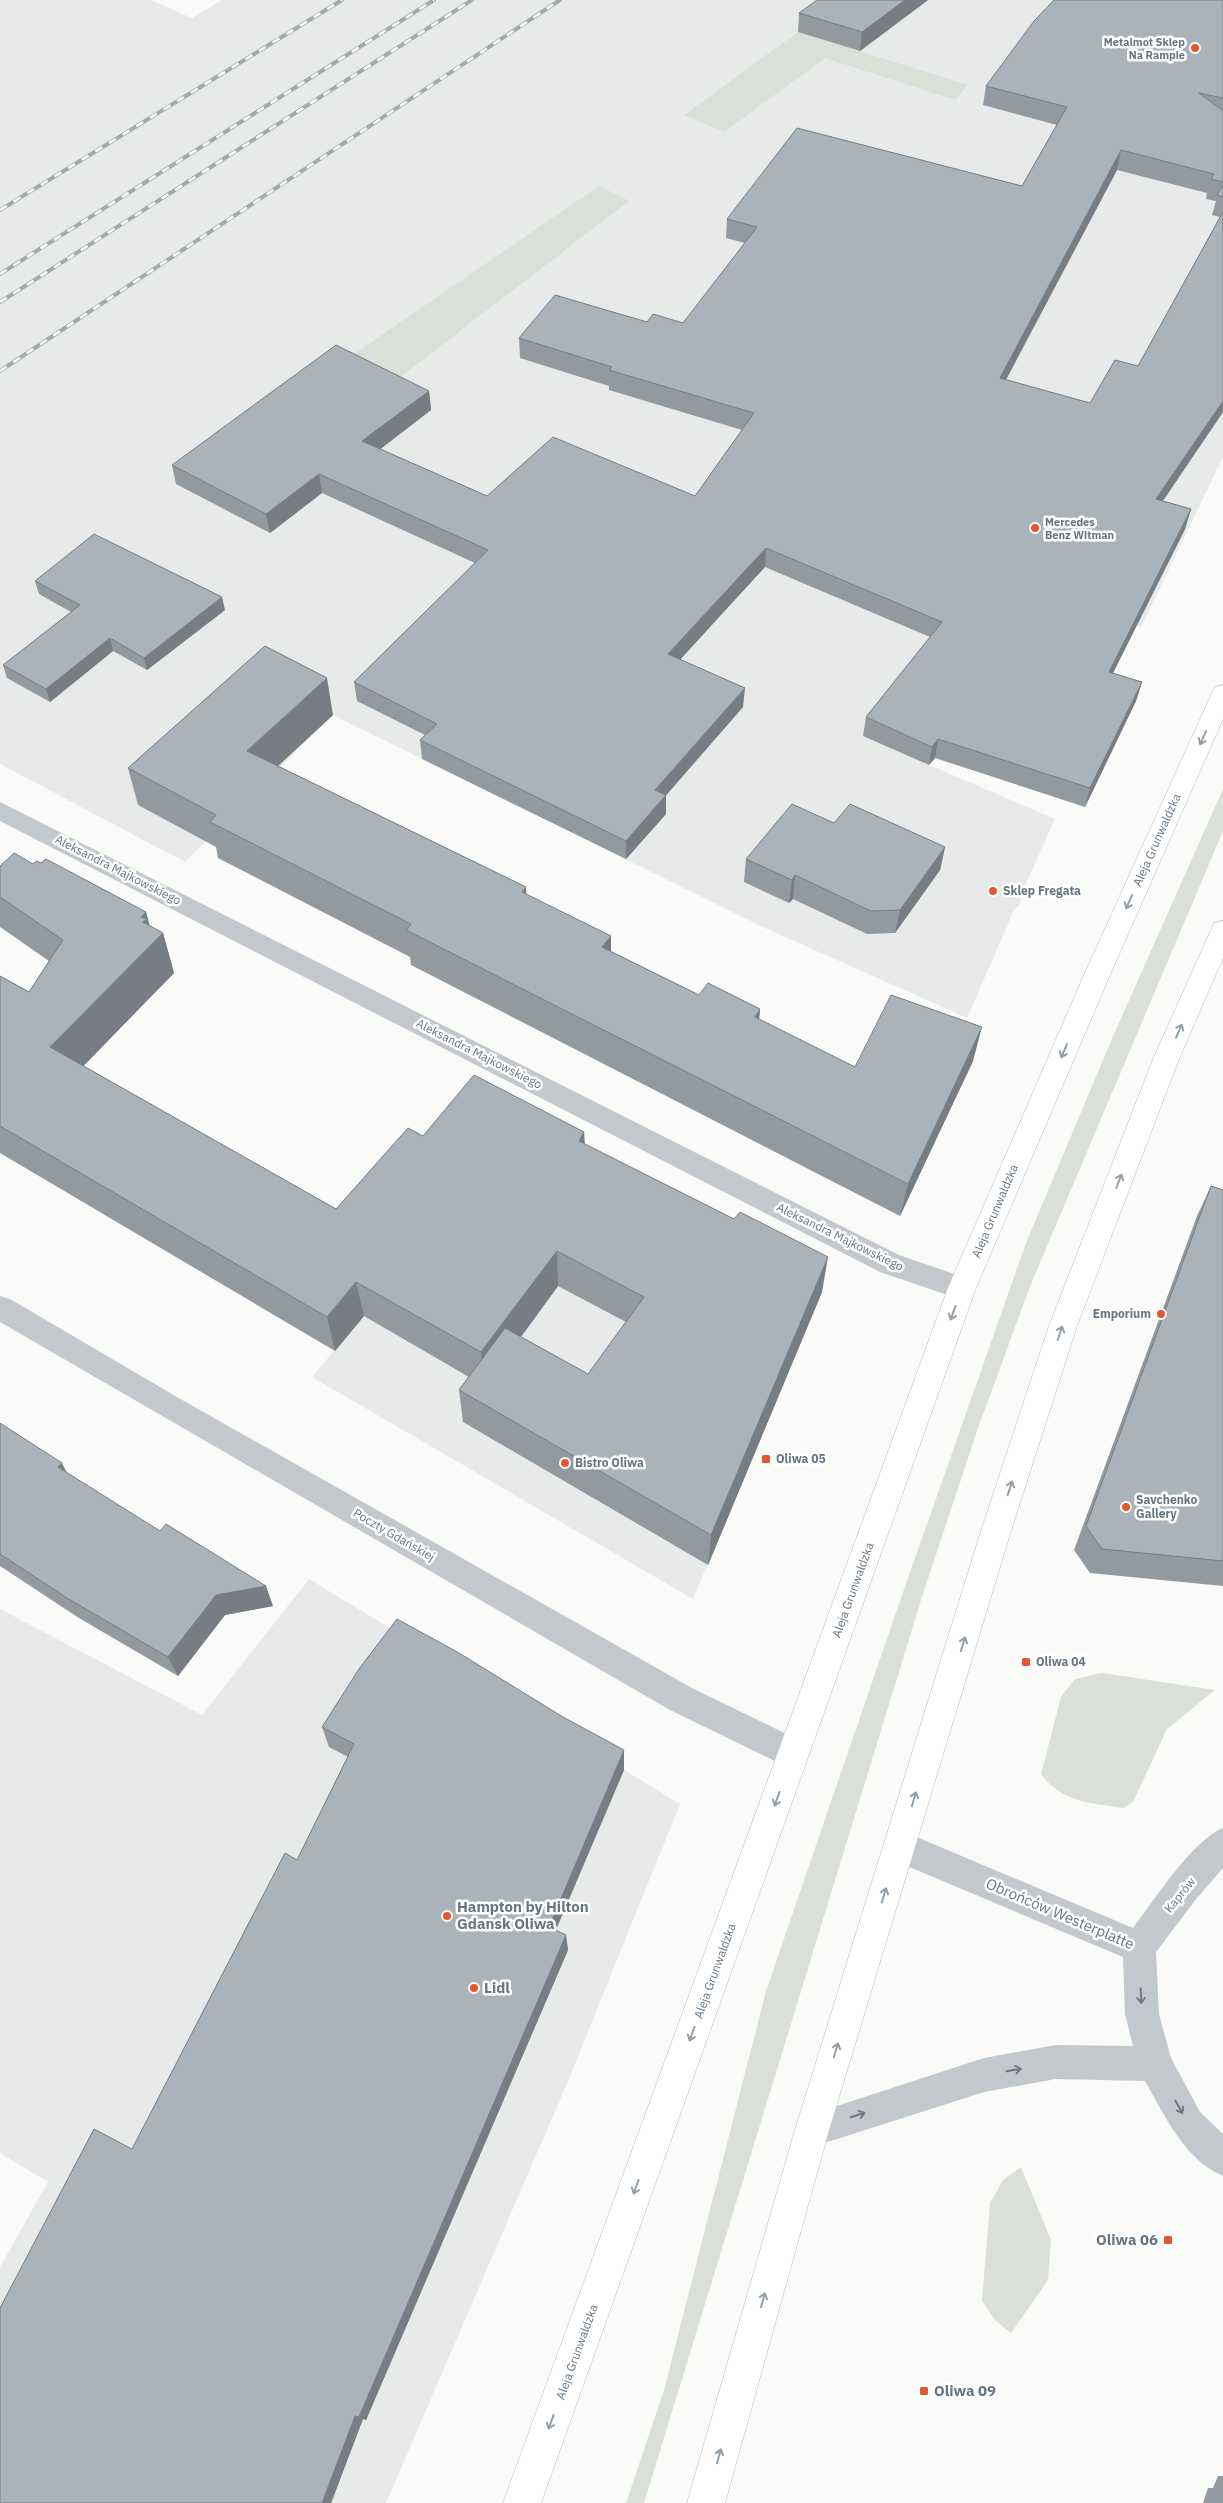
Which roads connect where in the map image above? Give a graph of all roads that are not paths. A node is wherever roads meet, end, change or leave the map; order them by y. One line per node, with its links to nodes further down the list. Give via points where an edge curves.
1 (1223, 693): 4 (main road, Aleja Grunwaldzka, one-way to 4)
2 (0, 811): 4 (street, Aleksandra Majkowskiego, via 890,1264)
3 (1223, 930): 8 (main road, one-way to 3, via 995,1534 1063,1326 1166,1059)
4 (962, 1288): 6 (main road, Aleja Grunwaldzka, one-way to 6)
5 (0, 1308): 6 (street, Poczty Gdańskiej, via 681,1699)
6 (794, 1754): 13 (main road, Aleja Grunwaldzka, one-way to 13)
7 (1223, 1844): 9 (street, Kaprów, via 1185,1886)
8 (900, 1846): 9 (street, Obrońców Westerplatte); 11 (main road, one-way to 8)
9 (1139, 1947): 10 (street, Obrońców Westerplatte, one-way to 10, via 1142,2014)
10 (1155, 2064): 11 (street, one-way to 10, via 984,2075 1056,2062); 12 (street, Obrońców Westerplatte, one-way to 12, via 1188,2124)
11 (812, 2130): 14 (main road, one-way to 11)
12 (1223, 2158)
13 (522, 2503)
14 (706, 2503)

